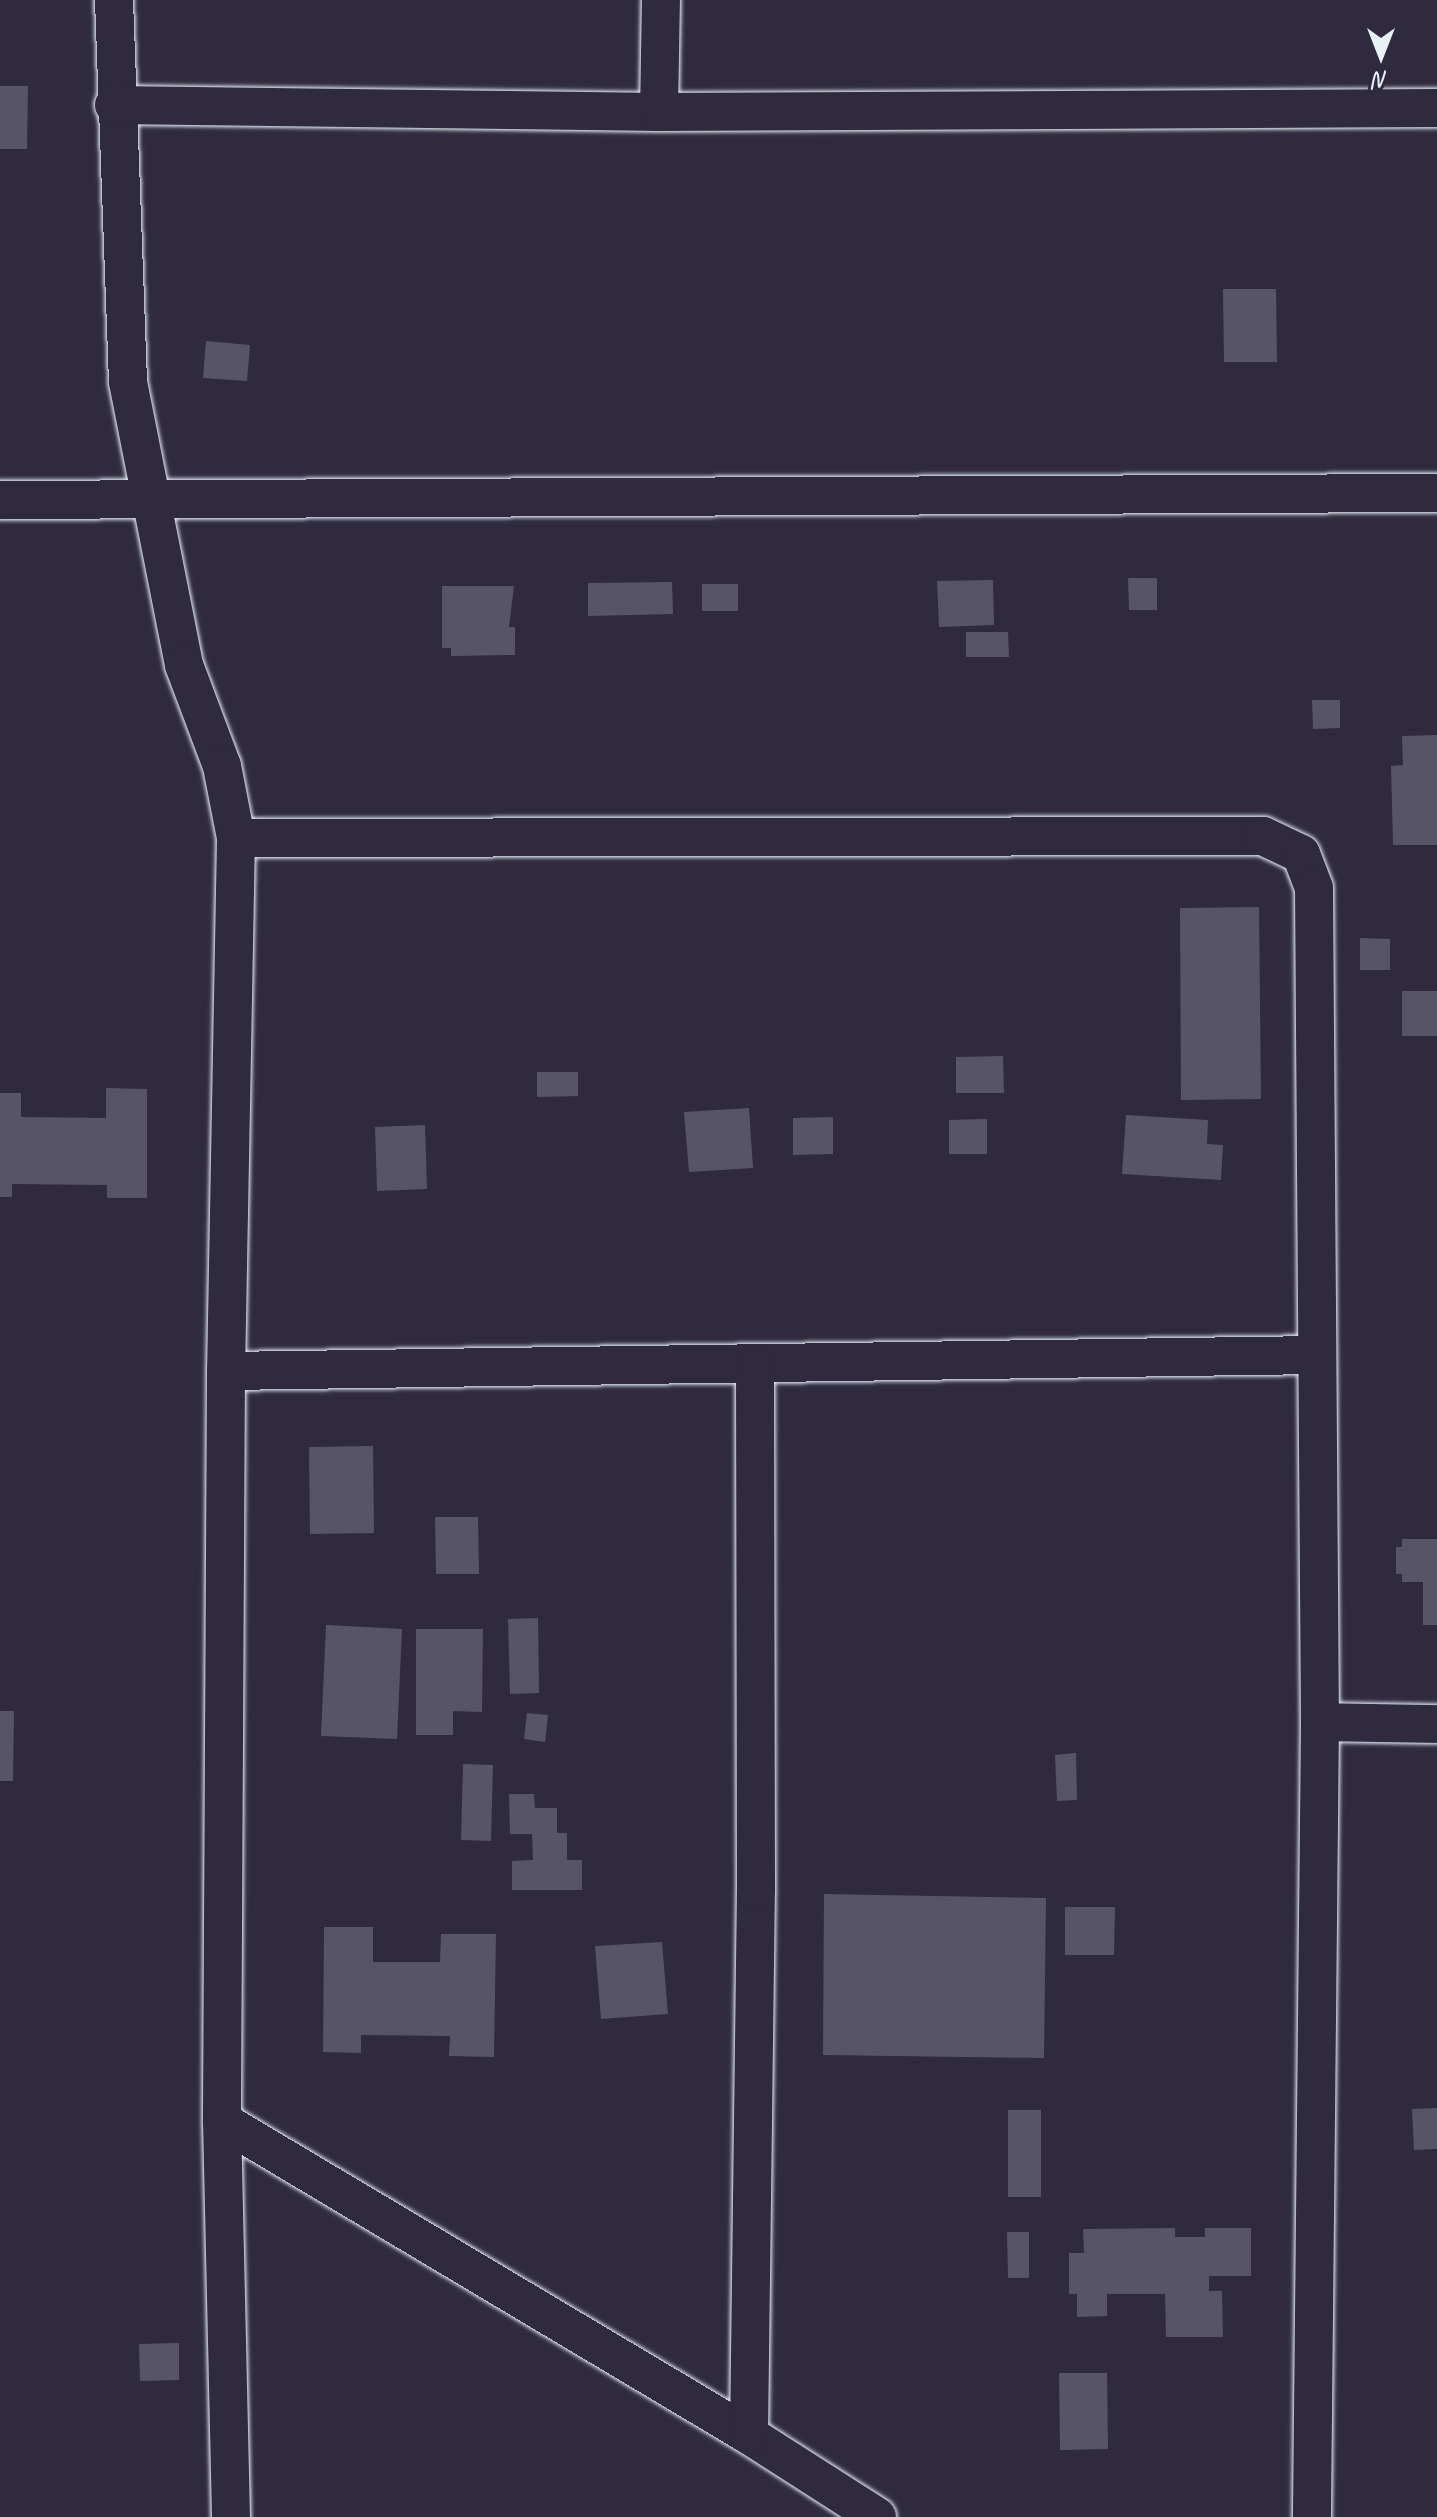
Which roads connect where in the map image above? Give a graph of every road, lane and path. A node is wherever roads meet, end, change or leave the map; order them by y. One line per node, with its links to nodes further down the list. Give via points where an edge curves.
1 (114, 0): 3 (street)
2 (661, 0): 5 (street)
3 (114, 105): 5 (street); 7 (street, via 125,352)
4 (1437, 108): 5 (street)
5 (659, 112)
6 (1437, 493): 7 (street)
7 (153, 498): 8 (street); 9 (street, via 184,665 222,766)
8 (0, 500)
9 (236, 838): 10 (street, via 1263,836 1301,854 1314,888); 12 (street)
10 (1316, 1355): 11 (street); 13 (street)
11 (755, 1367): 12 (street); 16 (street)
12 (226, 1371): 15 (street)
13 (1320, 1722): 14 (street); 19 (street)
14 (1437, 1724)
15 (222, 2121): 16 (street); 17 (street)
16 (749, 2435): 18 (street)
17 (231, 2517)
18 (877, 2517)
19 (1312, 2517)

